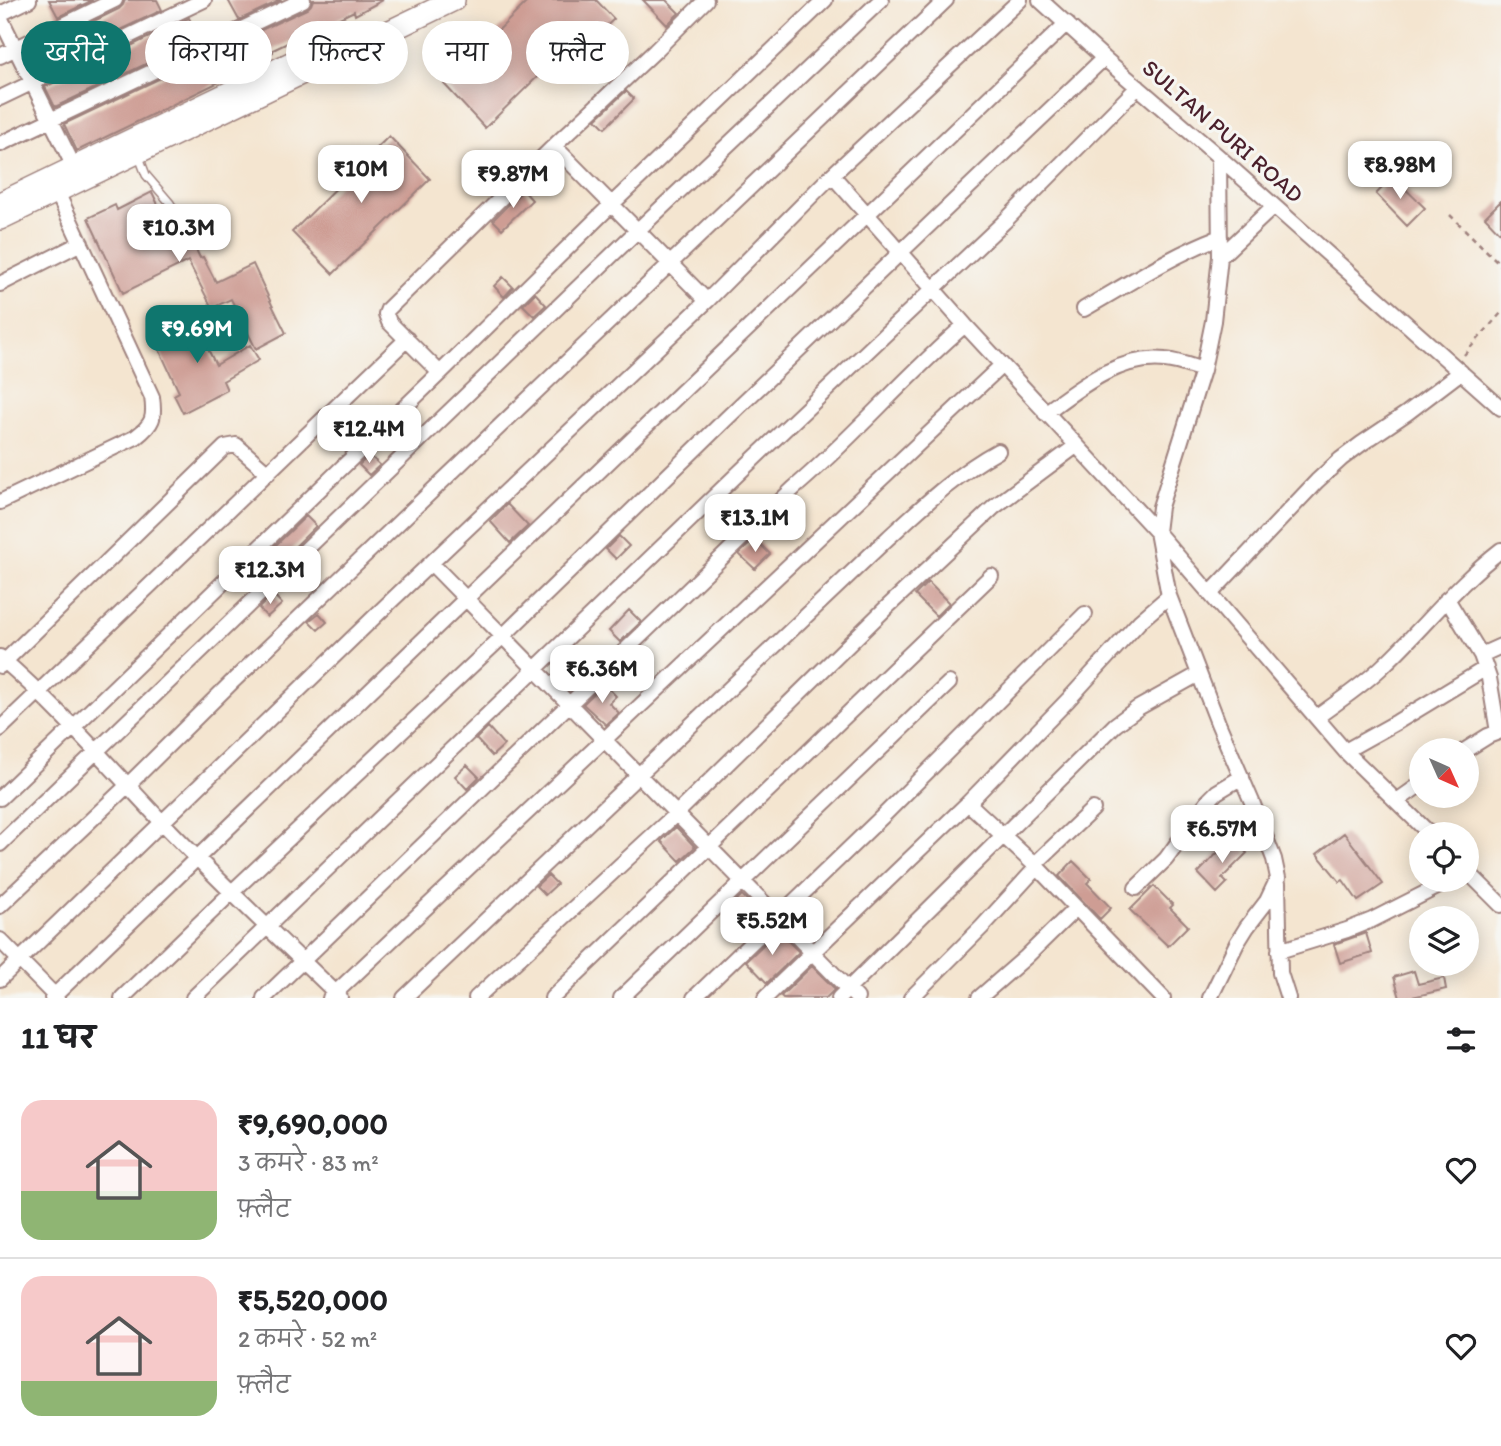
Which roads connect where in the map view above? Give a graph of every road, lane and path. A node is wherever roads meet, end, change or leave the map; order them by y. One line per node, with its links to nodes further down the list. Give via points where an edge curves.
1 (29, 0): 13 (street)
2 (115, 0): 16 (street)
3 (204, 0): 15 (street)
4 (303, 0): 24 (street)
5 (422, 0): 29 (street)
6 (454, 0): 27 (street)
7 (706, 0): 26 (street)
8 (825, 0): 33 (street)
9 (946, 0): 44 (street)
10 (1020, 0): 30 (street)
11 (1040, 0): 14 (street, SULTAN PURI ROAD)
12 (872, 3): 39 (street)
13 (0, 15): 16 (street)
14 (1067, 23): 18 (street, SULTAN PURI ROAD); 35 (street)
15 (131, 35)
16 (16, 48): 17 (street); 19 (street)
17 (0, 56)
18 (1104, 58): 22 (street, SULTAN PURI ROAD); 42 (street)
19 (21, 59)
20 (28, 84): 23 (street)
21 (33, 84): 24 (street)
22 (1138, 87): 28 (street, SULTAN PURI ROAD); 47 (street)
23 (0, 98)
24 (50, 120): 25 (street); 29 (street)
25 (0, 144)
26 (554, 146): 33 (street); 52 (street, via 388,309 389,322)
27 (138, 153): 31 (street); 38 (lane, via 146,175)
28 (1219, 157): 34 (street, SULTAN PURI ROAD); 40 (street)
29 (74, 167): 32 (street)
30 (832, 175): 35 (street); 48 (street)
31 (57, 192): 37 (street); 41 (street)
32 (0, 203)
33 (612, 204): 39 (street); 56 (street)
34 (1274, 206): 43 (street); 54 (street, SULTAN PURI ROAD)
35 (868, 215): 42 (street); 70 (street)
36 (1450, 215): 45 (path)
37 (0, 219)
38 (180, 221)
39 (638, 230): 44 (street); 88 (street)
40 (1220, 237): 43 (street); 49 (street)
41 (81, 243): 46 (street); 62 (street, via 152,397 154,418 136,438)
42 (901, 253): 47 (street); 72 (street)
43 (1220, 257): 55 (street)
44 (670, 264): 48 (street); 91 (street)
45 (1501, 265)
46 (0, 284)
47 (933, 288): 51 (street); 76 (street)
48 (708, 301): 65 (street)
49 (1084, 309)
50 (1501, 313): 54 (path)
51 (965, 326): 53 (street); 80 (street)
52 (407, 339): 56 (street); 61 (street)
53 (1002, 365): 58 (street); 85 (street)
54 (1458, 369): 57 (street, SULTAN PURI ROAD); 67 (street, via 1317,481)
55 (1203, 370): 58 (street, via 1166,360 1125,365 1088,382); 63 (street, via 1162,498)
56 (440, 373): 82 (street)
57 (1501, 408)
58 (1045, 413): 59 (street)
59 (1076, 446): 63 (street); 97 (street, via 986,514)
60 (998, 451): 89 (street, via 966,470 897,530)
61 (268, 474): 74 (street, via 236,445 225,447); 79 (street)
62 (0, 502)
63 (1157, 532): 67 (street); 68 (street)
64 (1501, 550): 69 (street)
65 (431, 563): 70 (street); 98 (street)
66 (991, 576): 102 (street)
67 (1210, 594): 81 (street)
68 (1169, 597): 77 (street); 95 (street, via 1140,621)
69 (1447, 598): 75 (street); 81 (street, via 1387,663)
70 (467, 599): 72 (street); 103 (street)
71 (1085, 614): 114 (street)
72 (503, 636): 76 (street); 109 (street)
73 (1501, 646): 75 (street)
74 (2, 661): 79 (street)
75 (1484, 661): 84 (street); 87 (street, via 1397,722)
76 (536, 669): 80 (street); 115 (street)
77 (1199, 674): 90 (street); 100 (street, via 1115,725)
78 (949, 683): 106 (street)
79 (38, 692): 82 (street); 83 (street)
80 (570, 704): 85 (street); 120 (street)
81 (1317, 717): 87 (street)
82 (73, 727): 88 (street); 93 (street)
83 (0, 729)
84 (1500, 731): 86 (street)
85 (603, 740): 89 (street); 123 (street)
86 (1479, 742)
87 (1345, 751): 94 (street)
88 (96, 752): 91 (street); 101 (street)
89 (639, 775): 97 (street); 128 (street)
90 (1242, 777): 105 (street); 108 (street, via 1208,801 1166,859)
91 (128, 785): 98 (street); 112 (street)
92 (1409, 792): 94 (street)
93 (0, 798)
94 (1397, 801): 99 (street)
95 (968, 803): 100 (street); 118 (street)
96 (1093, 809): 104 (street)
97 (677, 813): 102 (street); 129 (street)
98 (163, 822): 103 (street); 119 (street)
99 (1418, 822)
100 (1002, 835): 104 (street); 122 (street)
101 (0, 844)
102 (709, 847): 106 (street); 130 (street)
103 (197, 857): 109 (street); 124 (street)
104 (1036, 866): 113 (street); 134 (street)
105 (1278, 878): 117 (street); 137 (street, via 1237,943)
106 (742, 882): 114 (street); 131 (street)
107 (1479, 883): 111 (street)
108 (1136, 888)
109 (232, 892): 115 (street); 125 (street)
110 (1428, 892): 117 (street, via 1348,930)
111 (1501, 905)
112 (0, 906)
113 (1076, 908): 135 (street); 136 (street)
114 (778, 918): 118 (street); 132 (street)
115 (266, 926): 120 (street); 126 (street)
116 (0, 940): 119 (street)
117 (1279, 950): 138 (street)
118 (813, 952): 122 (street); 133 (street)
119 (19, 960): 121 (street); 124 (street)
120 (303, 961): 123 (street); 127 (street)
121 (0, 979)
122 (848, 995)
123 (336, 996)
124 (54, 997)
125 (122, 998)
126 (193, 998)
127 (264, 998)
128 (404, 998)
129 (476, 998)
130 (552, 998)
131 (621, 998)
132 (694, 998)
133 (765, 998)
134 (911, 998)
135 (979, 998)
136 (1163, 998)
137 (1210, 998)
138 (1288, 998)

